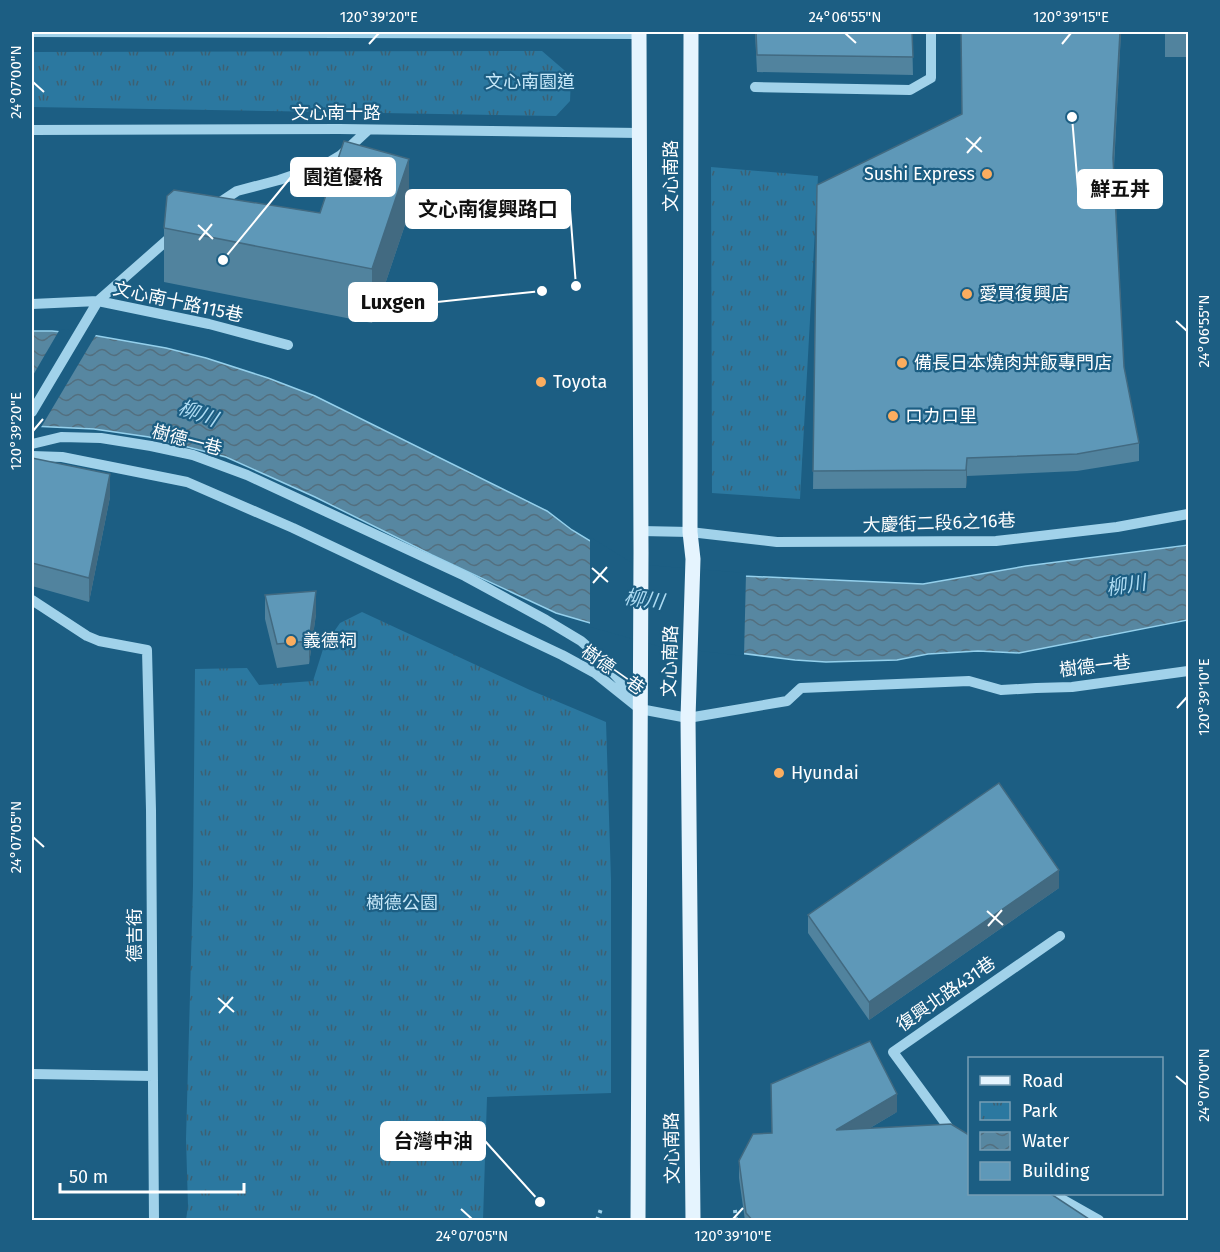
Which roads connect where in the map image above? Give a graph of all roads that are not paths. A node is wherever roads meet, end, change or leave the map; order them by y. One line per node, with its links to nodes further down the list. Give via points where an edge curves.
1 (32, 32): 4 (street)
2 (691, 32): 19 (main road, 文心南路)
3 (931, 32): 5 (street, via 931,78 910,90)
4 (639, 33): 8 (main road, 文心南路)
5 (755, 87)
6 (32, 130): 7 (street, 文心南十路)
7 (368, 130): 8 (street, 文心南十路); 9 (street, via 326,164 237,191)
8 (640, 133): 18 (main road, 文心南路)
9 (206, 211)
10 (185, 225): 11 (street, 文心南十路115巷)
11 (98, 301): 12 (street); 13 (street, 文心南十路115巷); 14 (street)
12 (32, 304)
13 (288, 345)
14 (32, 412)
15 (32, 444): 22 (street, 樹德一巷, via 61,437 101,438 193,455 247,475 465,576 546,620 596,654 630,691)
16 (32, 456): 22 (street, 樹德一巷, via 187,482 562,656 595,673)
17 (1188, 514): 19 (street, 大慶街二段6之16巷, via 996,541 777,542)
18 (641, 531): 19 (street, 大慶街二段6之16巷); 22 (main road, 文心南路)
19 (690, 532): 23 (main road, 文心南路, via 693,559)
20 (32, 600): 26 (street, 德吉街, via 93,639 147,650)
21 (1188, 671): 23 (street, 樹德一巷, via 1071,687 1000,690 969,681 801,688 787,701)
22 (640, 709): 23 (street); 30 (main road, 文心南路)
23 (688, 718): 31 (main road, 文心南路)
24 (1060, 936): 27 (street, 復興北路431巷, via 893,1052 954,1135)
25 (32, 1074): 26 (street)
26 (153, 1076): 29 (street, 德吉街)
27 (968, 1144)
28 (1055, 1195): 32 (street)
29 (154, 1221)
30 (638, 1221)
31 (693, 1221)
32 (1099, 1221)

